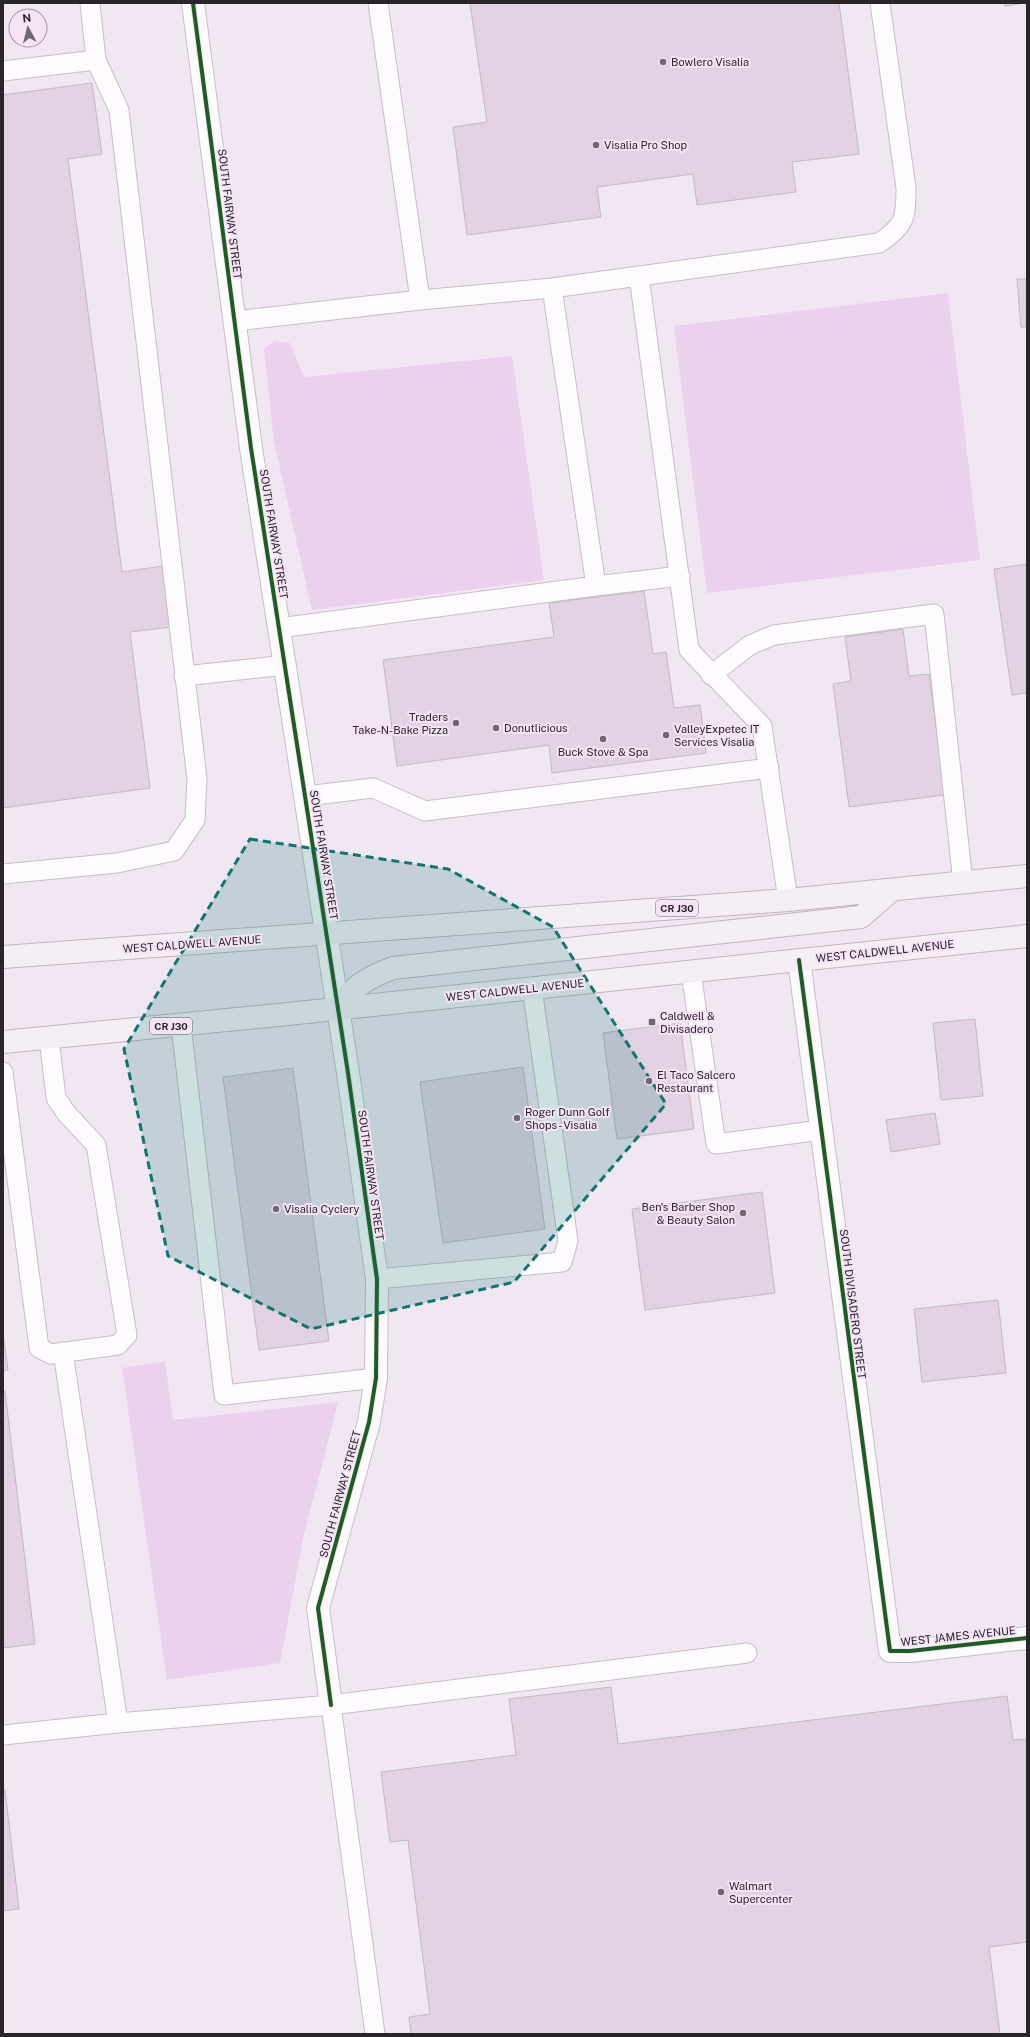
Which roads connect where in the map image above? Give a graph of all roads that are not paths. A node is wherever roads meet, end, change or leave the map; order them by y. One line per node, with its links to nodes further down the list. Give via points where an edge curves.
1 (90, 3): 5 (lane)
2 (193, 3): 10 (street, SOUTH FAIRWAY STREET)
3 (378, 3): 9 (lane)
4 (880, 3): 7 (lane, via 906,188 906,212 896,232 879,244)
5 (96, 60): 6 (lane); 16 (lane, via 119,110)
6 (3, 71)
7 (638, 276): 8 (lane); 11 (lane)
8 (552, 288): 9 (lane); 12 (lane)
9 (420, 300): 10 (lane)
10 (234, 321): 13 (street, SOUTH FAIRWAY STREET)
11 (680, 576): 12 (lane); 15 (lane, via 689,650)
12 (596, 586): 13 (lane)
13 (279, 628): 14 (street, SOUTH FAIRWAY STREET)
14 (286, 665): 16 (lane); 18 (street, SOUTH FAIRWAY STREET)
15 (711, 675): 17 (lane, via 762,726); 21 (lane, via 750,645 774,635 934,614)
16 (184, 676): 19 (lane, via 197,779 195,820 174,851 117,863)
17 (769, 768): 18 (lane, via 425,811 373,788); 23 (lane)
18 (306, 796): 24 (street, SOUTH FAIRWAY STREET)
19 (3, 874)
20 (1027, 876): 21 (main road, WEST CALDWELL AVENUE / CR J30)
21 (963, 883): 22 (main road, WEST CALDWELL AVENUE / CR J30)
22 (892, 890): 23 (main road, WEST CALDWELL AVENUE / CR J30); 30 (main road, via 861,917 393,968 361,983 348,993)
23 (788, 900): 24 (main road, WEST CALDWELL AVENUE / CR J30)
24 (327, 934): 26 (main road, WEST CALDWELL AVENUE / CR J30); 30 (street, SOUTH FAIRWAY STREET)
25 (1027, 936): 27 (main road, WEST CALDWELL AVENUE / CR J30)
26 (3, 957)
27 (799, 960): 28 (main road, WEST CALDWELL AVENUE / CR J30); 35 (street, SOUTH DIVISADERO STREET)
28 (691, 972): 29 (main road, WEST CALDWELL AVENUE / CR J30); 35 (lane, via 716,1144)
29 (532, 988): 30 (main road, WEST CALDWELL AVENUE / CR J30); 36 (lane, via 568,1241 562,1262)
30 (338, 1008): 31 (main road, WEST CALDWELL AVENUE / CR J30); 36 (street, SOUTH FAIRWAY STREET)
31 (181, 1024): 32 (main road, WEST CALDWELL AVENUE / CR J30); 38 (lane, via 224,1395)
32 (49, 1038): 33 (main road, WEST CALDWELL AVENUE / CR J30); 37 (lane, via 56,1098 96,1145 127,1335 118,1345)
33 (3, 1042)
34 (3, 1072): 37 (lane, via 39,1348 51,1354)
35 (821, 1130): 40 (street, SOUTH DIVISADERO STREET)
36 (376, 1279): 38 (street, SOUTH FAIRWAY STREET)
37 (63, 1352): 43 (lane)
38 (376, 1378): 42 (street, SOUTH FAIRWAY STREET, via 369,1422 318,1608)
39 (1027, 1638): 40 (street, WEST JAMES AVENUE)
40 (890, 1651)
41 (747, 1653): 42 (lane)
42 (331, 1705): 43 (lane); 45 (lane)
43 (118, 1723): 44 (lane)
44 (3, 1736)
45 (375, 2034)

